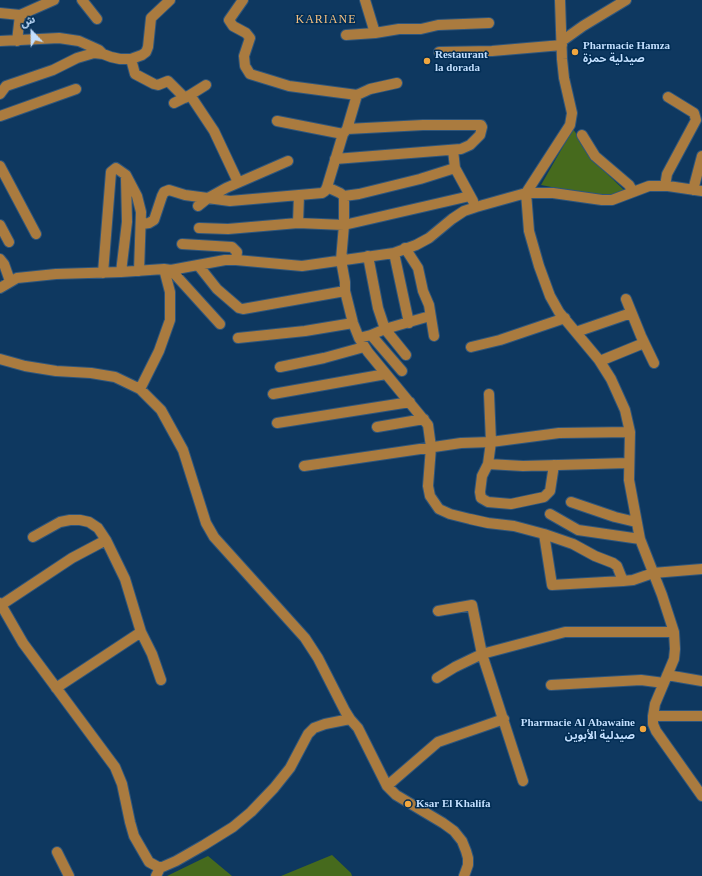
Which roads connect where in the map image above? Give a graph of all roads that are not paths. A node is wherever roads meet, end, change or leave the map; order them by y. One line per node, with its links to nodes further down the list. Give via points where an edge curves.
1 (54, 0): 9 (street)
2 (82, 0): 10 (street)
3 (170, 0): 19 (street, via 151,18 146,52)
4 (243, 0): 24 (street, via 229,20 250,38 244,56 245,66 250,74 290,86)
5 (365, 0): 12 (street)
6 (560, 0): 16 (street)
7 (626, 0): 16 (street, via 583,26)
8 (0, 12): 9 (street)
9 (20, 15): 15 (street)
10 (97, 19)
11 (489, 23): 12 (street, via 438,25)
12 (375, 33): 13 (street)
13 (346, 35)
14 (0, 41): 15 (street)
15 (17, 41): 18 (street, via 59,38 79,41)
16 (562, 43): 17 (street, via 492,51); 44 (street, via 564,78 572,113 570,125)
17 (439, 52)
18 (103, 54): 19 (street, via 120,59); 23 (street, via 94,53 77,58 53,70 6,86)
19 (131, 58): 25 (street, via 135,74 158,85 168,81)
20 (397, 83): 24 (street, via 370,89)
21 (206, 85): 25 (street)
22 (76, 89): 28 (street)
23 (0, 94)
24 (357, 95): 30 (street)
25 (188, 96): 27 (street); 39 (street, via 214,130)
26 (668, 97): 40 (street, via 694,114 696,120 668,174)
27 (174, 103)
28 (0, 116)
29 (277, 121): 30 (street)
30 (345, 131): 32 (street, via 423,125 481,125 480,135 470,145); 34 (street)
31 (582, 135): 43 (street, via 595,156 629,185)
32 (453, 150): 34 (street); 36 (street)
33 (702, 156): 42 (street)
34 (335, 159): 41 (street)
35 (288, 161): 39 (street)
36 (455, 168): 46 (street, via 420,179); 47 (street)
37 (1, 171): 56 (street)
38 (126, 175): 52 (street, via 137,196); 68 (street, via 127,222); 69 (street, via 116,168 111,172)
39 (238, 182): 48 (street)
40 (665, 186): 42 (street); 43 (street, via 649,186)
41 (327, 187): 45 (street, via 322,193); 46 (street)
42 (697, 190)
43 (633, 192): 44 (street, via 612,200 554,193)
44 (526, 193): 50 (street); 76 (street, via 529,230 539,266 550,296)
45 (299, 195): 48 (street, via 230,201); 51 (street)
46 (344, 196): 54 (street)
47 (470, 196): 50 (street); 54 (street)
48 (208, 198): 49 (street); 52 (street, via 185,196 169,190 164,192 154,220)
49 (198, 206)
50 (476, 207): 59 (street, via 452,219 416,245)
51 (298, 223): 54 (street); 55 (street, via 228,229)
52 (142, 224): 67 (street)
53 (0, 226): 57 (street)
54 (344, 226): 64 (street)
55 (199, 228)
56 (36, 234)
57 (9, 242)
58 (182, 244): 63 (street, via 232,247 237,252)
59 (405, 248): 60 (street); 75 (street, via 418,268)
60 (394, 253): 61 (street); 78 (street)
61 (368, 256): 64 (street); 80 (street, via 378,308)
62 (0, 259): 70 (street)
63 (236, 260): 64 (street, via 302,266); 65 (street)
64 (341, 260): 72 (street)
65 (198, 265): 66 (street); 72 (street, via 217,289 243,309)
66 (168, 269): 67 (street); 79 (street); 95 (street, via 170,320 159,351)
67 (139, 271): 68 (street)
68 (121, 272): 69 (street)
69 (103, 273): 70 (street, via 56,274)
70 (10, 281): 71 (street)
71 (0, 288)
72 (345, 291): 77 (street)
73 (626, 299): 74 (street)
74 (631, 313): 81 (street); 86 (street)
75 (430, 316): 78 (street); 83 (street)
76 (565, 318): 81 (street); 87 (street)
77 (353, 323): 84 (street); 85 (street)
78 (409, 323): 80 (street)
79 (220, 324)
80 (385, 329): 82 (street); 88 (street)
81 (576, 332): 90 (street)
82 (371, 336): 85 (street); 93 (street)
83 (434, 336)
84 (238, 338)
85 (362, 342): 92 (street, via 324,358); 94 (street)
86 (644, 343): 90 (street); 91 (street)
87 (471, 347)
88 (406, 355)
89 (0, 359): 95 (street, via 25,366 115,378)
90 (600, 361): 102 (street, via 625,410)
91 (654, 363)
92 (280, 367)
93 (402, 371)
94 (386, 374): 96 (street); 98 (street)
95 (140, 389): 133 (street, via 161,410 183,450 206,523 214,537 305,638)
96 (273, 394)
97 (489, 394): 103 (street)
98 (410, 402): 99 (street); 100 (street)
99 (424, 418): 101 (street); 104 (street, via 430,430)
100 (277, 423)
101 (377, 427)
102 (630, 432): 103 (street, via 559,434); 105 (street)
103 (491, 442): 104 (street); 106 (street)
104 (431, 447): 108 (street); 112 (street, via 428,486 430,496 439,509 470,519)
105 (628, 463): 107 (street); 111 (street)
106 (488, 464): 107 (street); 107 (street, via 482,476 481,498 488,502 512,504 544,497 550,492)
107 (554, 465)
108 (304, 466)
109 (571, 502): 111 (street)
110 (550, 514): 114 (street, via 578,530)
111 (636, 522): 114 (street)
112 (544, 534): 118 (street, via 613,562); 118 (street, via 552,585)
113 (34, 538): 115 (street, via 60,522 80,520 98,528)
114 (640, 539): 117 (street)
115 (106, 540): 119 (street, via 72,558); 121 (street, via 125,579)
116 (702, 569): 117 (street)
117 (653, 573): 118 (street); 122 (street)
118 (623, 581)
119 (1, 604): 129 (street, via 22,643)
120 (438, 611): 123 (street, via 472,605)
121 (141, 632): 126 (street); 129 (street)
122 (674, 632): 123 (street, via 565,632); 125 (street, via 674,659)
123 (482, 654): 124 (street); 132 (street)
124 (437, 678)
125 (666, 679): 127 (street); 128 (street); 130 (street, via 655,704)
126 (161, 680)
127 (702, 681)
128 (551, 685)
129 (56, 688): 138 (street, via 115,767 122,784 134,836)
130 (653, 716): 131 (street); 136 (street, via 656,731)
131 (702, 716)
132 (504, 719): 134 (street); 135 (street, via 438,742)
133 (350, 720): 135 (street, via 358,728); 138 (street, via 314,728 308,734 290,768 251,812 233,827)
134 (523, 781)
135 (387, 786): 140 (street, via 396,795 454,831 466,851 468,865)
136 (702, 796)
137 (57, 852): 139 (street)
138 (158, 872)
139 (69, 876)
140 (464, 876)

